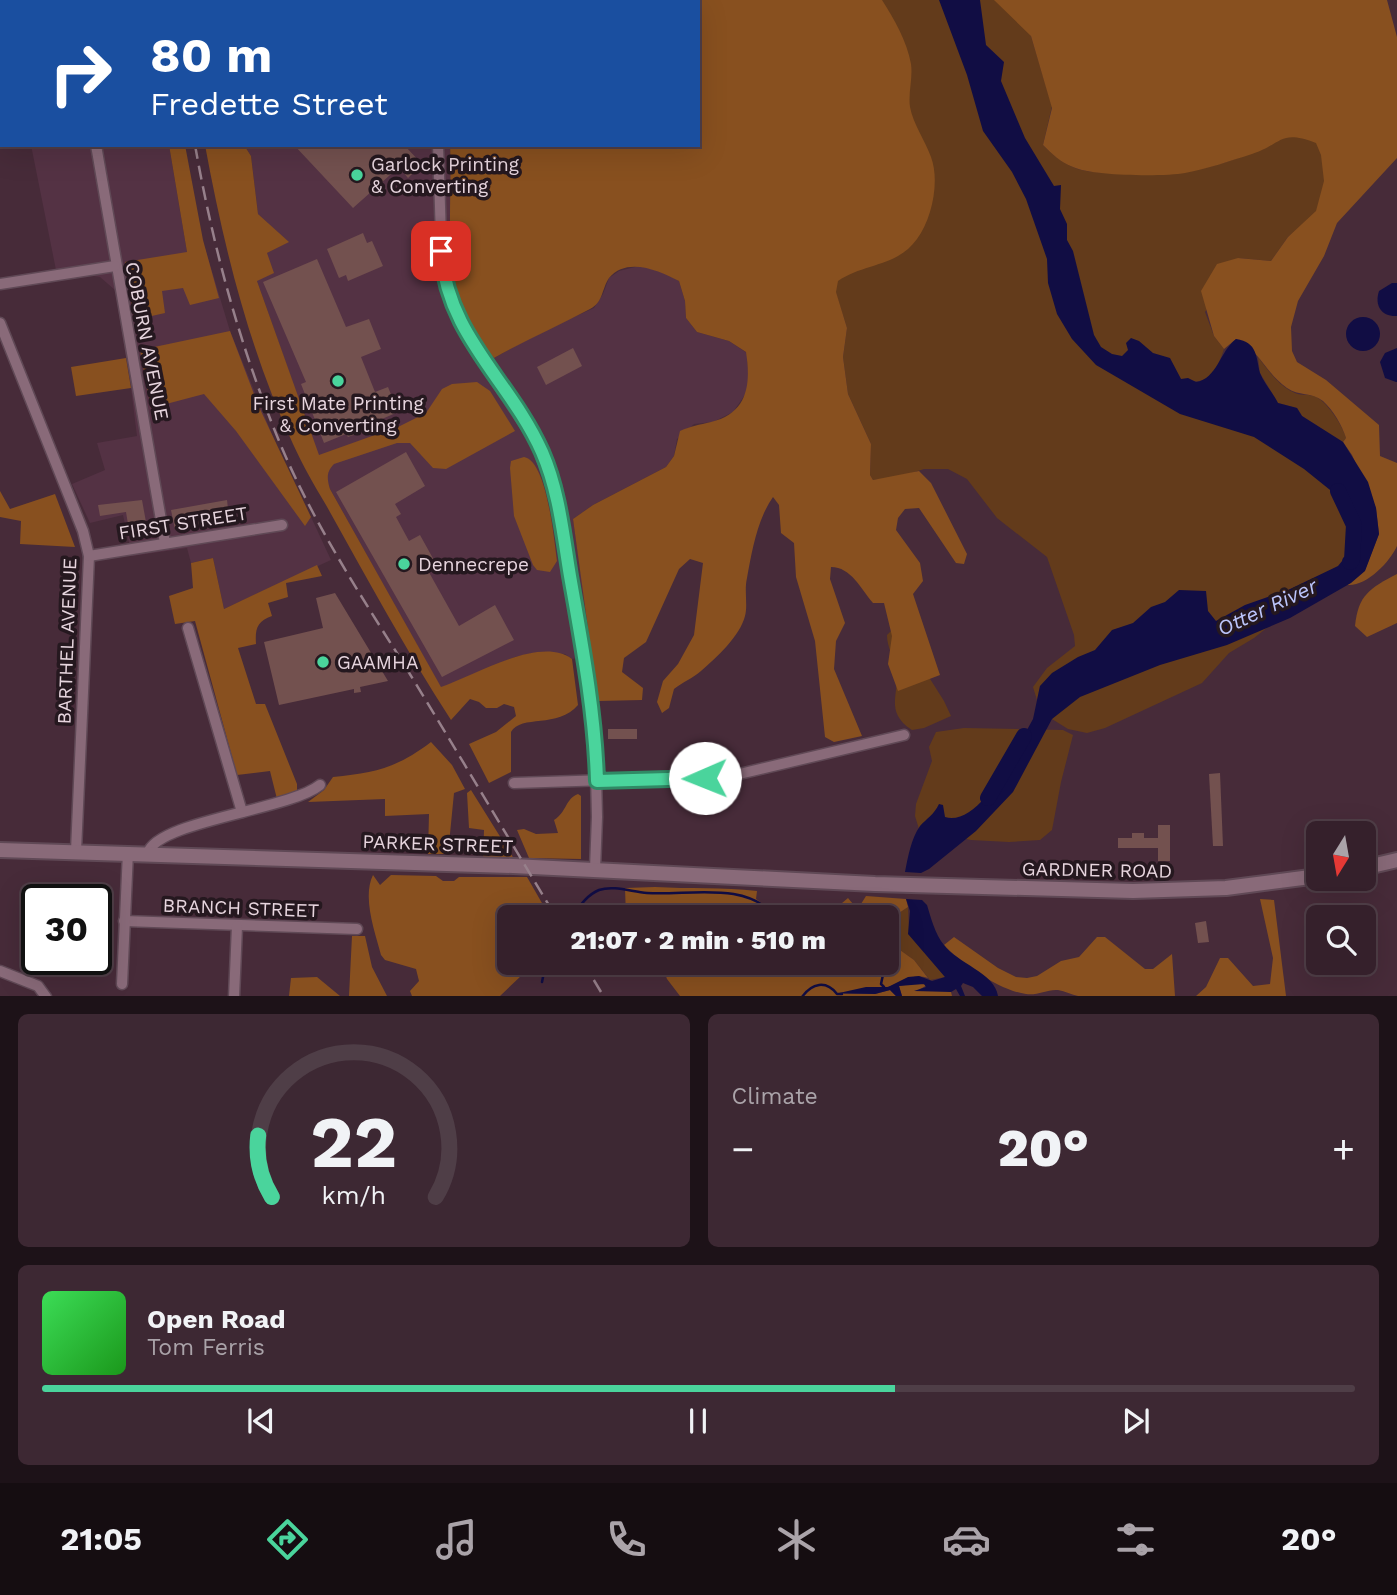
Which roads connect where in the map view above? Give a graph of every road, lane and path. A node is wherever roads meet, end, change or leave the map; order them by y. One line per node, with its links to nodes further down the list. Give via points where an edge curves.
1 (96, 147): 3 (street, COBURN AVENUE)
2 (438, 147): 11 (street, via 442,268 449,296 468,339 536,440 554,486 587,673)
3 (115, 266): 4 (street); 7 (street, COBURN AVENUE)
4 (0, 284)
5 (0, 323): 8 (street, BARTHEL AVENUE)
6 (282, 525): 7 (street, FIRST STREET)
7 (164, 543): 8 (street, FIRST STREET)
8 (89, 556): 16 (street, BARTHEL AVENUE)
9 (188, 628): 14 (street)
10 (904, 735): 11 (street, via 737,775)
11 (597, 781): 12 (street); 21 (street)
12 (513, 783)
13 (320, 785): 14 (street, via 296,798)
14 (242, 812): 18 (street, via 177,831 157,841)
15 (0, 850): 16 (main road, PARKER STREET)
16 (76, 850): 17 (main road, PARKER STREET)
17 (128, 852): 18 (main road, PARKER STREET); 24 (street)
18 (148, 853): 21 (main road, PARKER STREET)
19 (1397, 860): 20 (main road)
20 (1376, 865)
21 (595, 869): 23 (main road, PARKER STREET)
22 (1306, 878): 23 (main road, GARDNER ROAD, via 1226,888 1146,891)
23 (875, 884)
24 (124, 921): 25 (street, BRANCH STREET); 28 (street)
25 (237, 926): 26 (street, BRANCH STREET); 30 (street)
26 (356, 929)
27 (0, 971): 29 (street, via 38,986)
28 (122, 984)
29 (46, 996)
30 (234, 996)

